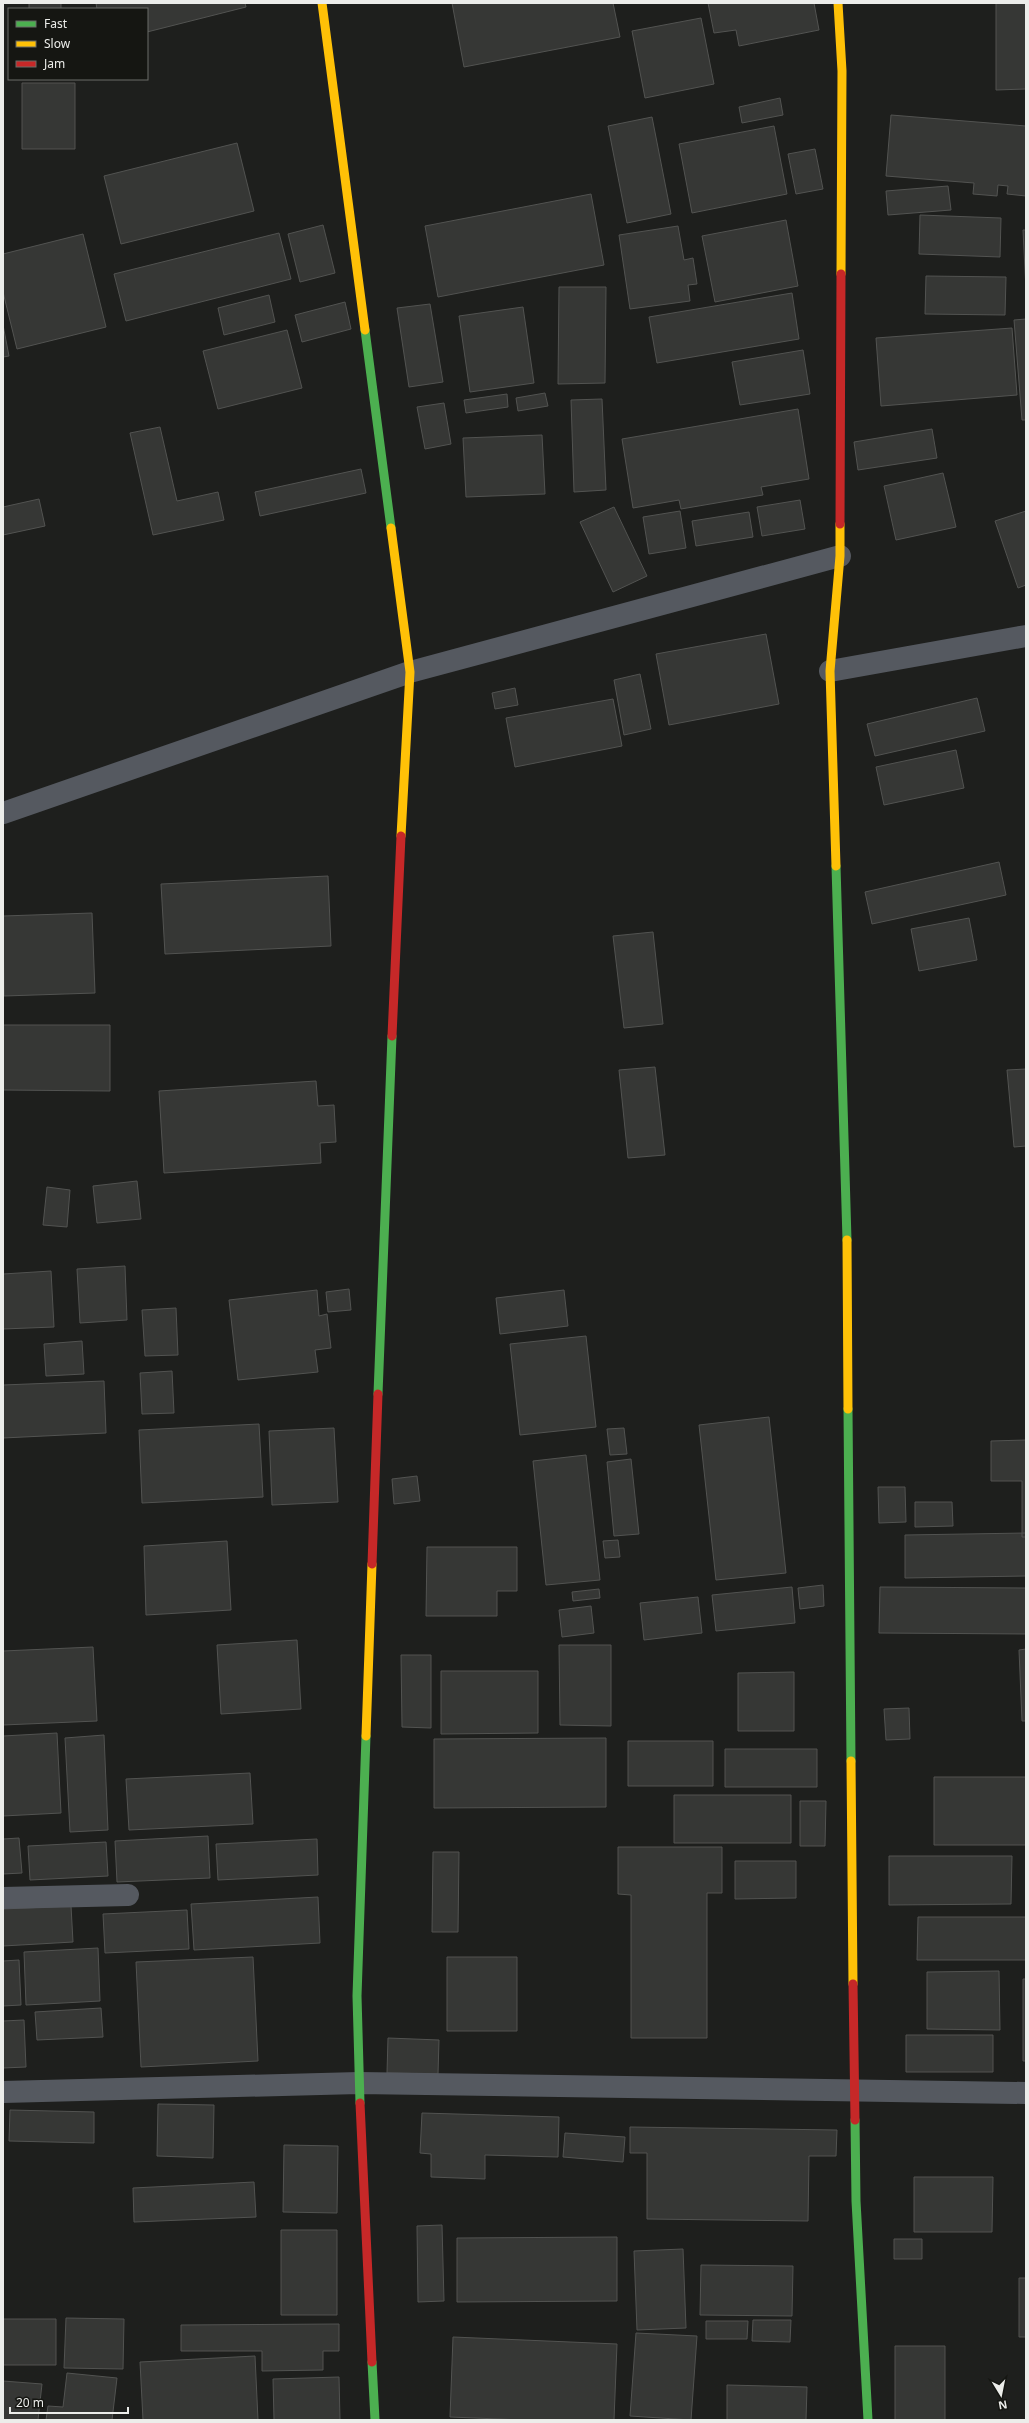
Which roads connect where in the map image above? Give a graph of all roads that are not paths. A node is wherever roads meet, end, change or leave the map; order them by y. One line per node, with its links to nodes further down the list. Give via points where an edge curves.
1 (322, 3): 6 (street)
2 (838, 3): 3 (street, via 842,71)
3 (840, 556): 5 (street); 6 (street)
4 (1026, 636): 5 (street)
5 (830, 671): 11 (street, via 846,1182)
6 (410, 672): 7 (street); 10 (street, via 403,780 381,1333 358,1996)
7 (3, 813)
8 (128, 1895): 9 (street)
9 (3, 1898)
10 (359, 2083): 11 (street); 12 (street); 14 (street)
11 (854, 2089): 13 (street); 15 (street, via 856,2201)
12 (3, 2092)
13 (1026, 2093)
14 (375, 2420)
15 (868, 2420)

